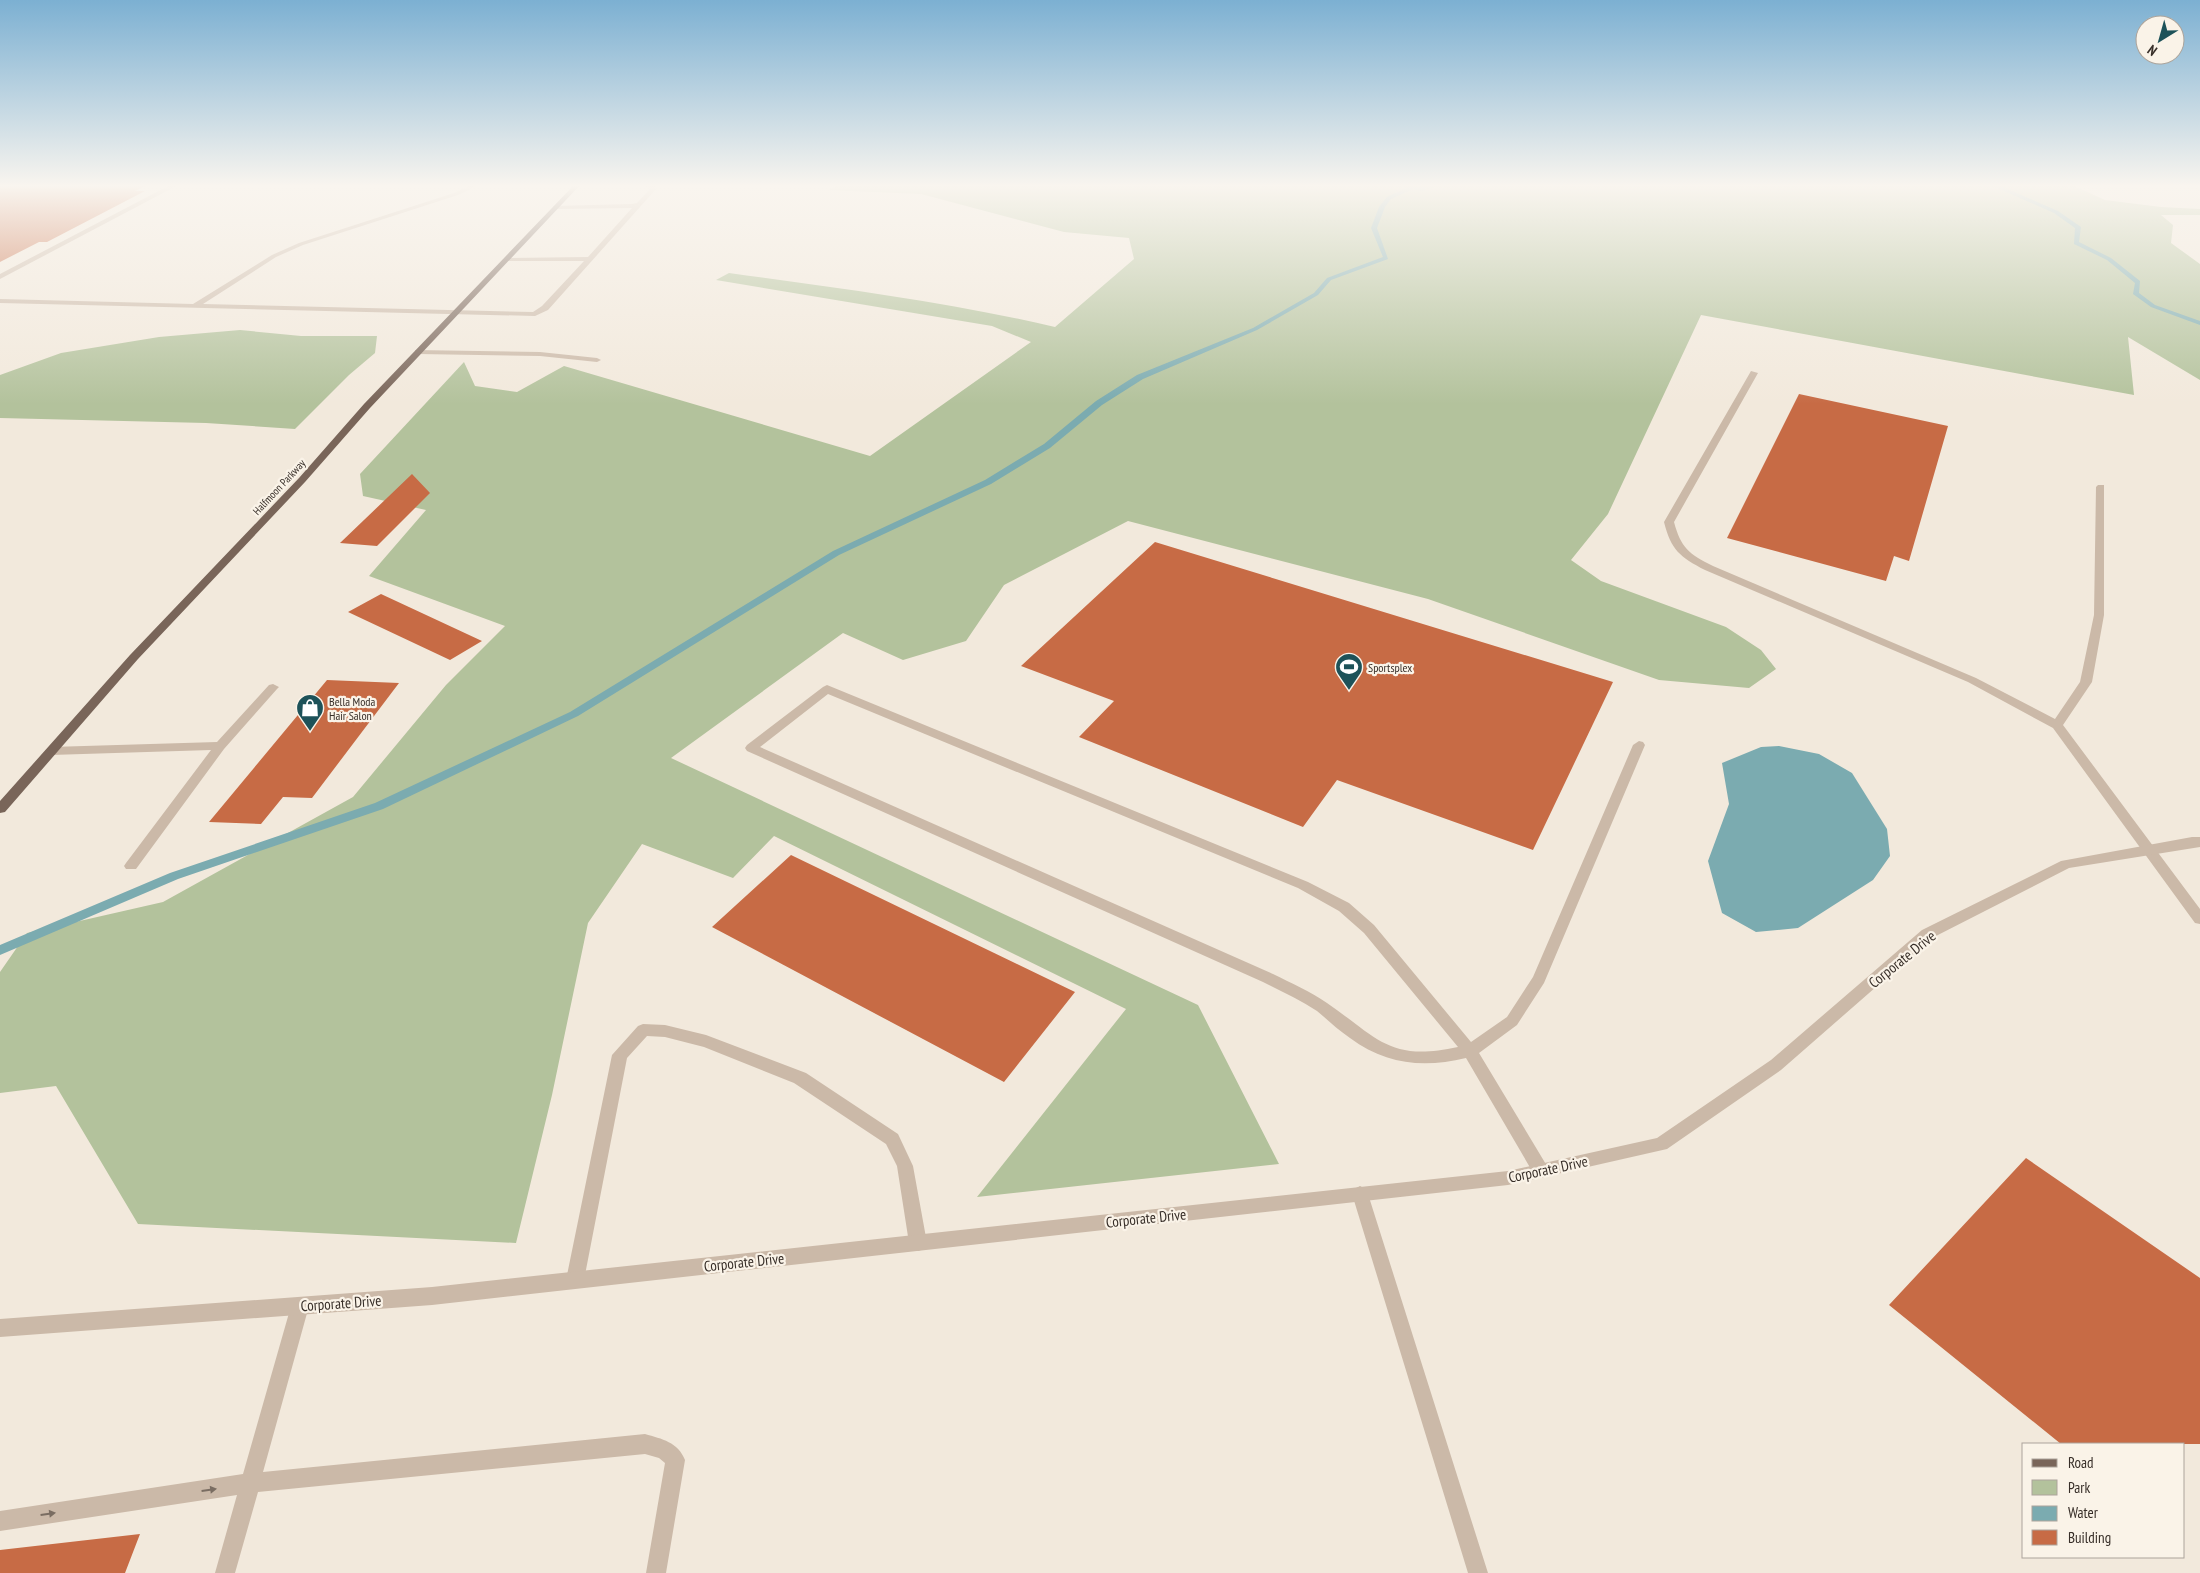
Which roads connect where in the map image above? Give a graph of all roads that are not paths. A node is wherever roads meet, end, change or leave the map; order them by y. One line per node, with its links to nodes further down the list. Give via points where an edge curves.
1 (37, 257): 5 (street)
2 (272, 257): 7 (street)
3 (507, 259): 4 (street); 8 (main road, Halfmoon Parkway)
4 (590, 259): 8 (street, via 545,308 535,314)
5 (0, 277)
6 (0, 301): 7 (street)
7 (195, 306): 8 (street)
8 (455, 313): 9 (main road, Halfmoon Parkway)
9 (418, 352): 10 (street, via 540,354); 17 (main road, Halfmoon Parkway, via 134,657)
10 (597, 360)
11 (1754, 372): 14 (street, via 1669,522 1674,542 1686,556 1972,680)
12 (2101, 487): 14 (street, via 2099,615 2086,682)
13 (273, 687): 16 (street)
14 (2057, 725): 20 (street)
15 (1639, 745): 23 (street, via 1539,979 1512,1021)
16 (220, 746): 17 (street); 21 (street)
17 (51, 751): 18 (main road, Halfmoon Parkway)
18 (0, 809)
19 (2200, 842): 20 (street, Corporate Drive)
20 (2149, 849): 22 (street); 24 (street, Corporate Drive, via 2066,864 1927,934 1776,1065 1660,1144)
21 (131, 866)
22 (2200, 919)
23 (1470, 1051): 23 (street, via 1418,1060 1392,1054 1363,1040 1320,1005 1268,978 751,748 828,689 1303,885 1344,907 1369,929); 24 (street)
24 (1541, 1170): 25 (street, Corporate Drive, via 1508,1178)
25 (1360, 1194): 26 (street, Corporate Drive); 34 (street)
26 (918, 1243): 27 (street, Corporate Drive); 27 (street, via 905,1166 892,1139 800,1078 706,1041 665,1031 643,1030 620,1055)
27 (575, 1280): 28 (street, Corporate Drive)
28 (300, 1306): 29 (street, Corporate Drive); 30 (street)
29 (0, 1328)
30 (250, 1483): 31 (street, one-way to 30); 32 (street); 33 (street, via 645,1444 665,1450 676,1460)
31 (0, 1521)
32 (225, 1573)
33 (656, 1573)
34 (1478, 1573)

